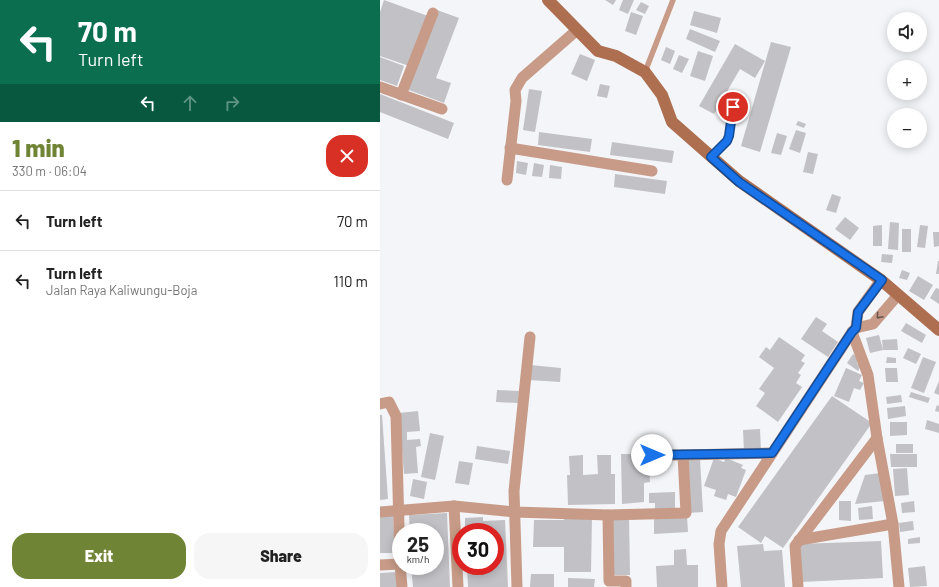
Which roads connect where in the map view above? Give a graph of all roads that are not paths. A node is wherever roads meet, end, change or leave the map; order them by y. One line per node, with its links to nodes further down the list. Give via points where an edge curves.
1 (548, 0): 4 (main road)
2 (673, 0): 5 (lane)
3 (433, 13): 7 (street)
4 (577, 30): 5 (main road, via 598,51 616,56); 10 (street, via 522,78 515,90)
5 (645, 72): 11 (main road, via 662,95 672,122)
6 (380, 87): 7 (street)
7 (401, 95): 9 (street)
8 (733, 107): 11 (lane, via 727,141)
9 (442, 109)
10 (510, 148): 12 (street); 13 (street)
11 (711, 157): 14 (main road, via 739,182)
12 (652, 171)
13 (507, 180)
14 (882, 280): 15 (main road); 16 (street, via 858,312)
15 (898, 295): 16 (street, one-way to 16, via 873,324); 17 (main road)
16 (854, 330): 20 (street, via 868,375); 21 (street)
17 (939, 330)
18 (530, 337): 27 (street, via 514,485)
19 (380, 404): 25 (street, via 389,402 396,416)
20 (877, 438): 30 (street); 31 (street)
21 (772, 453): 23 (street); 39 (street, via 721,531 719,544)
22 (637, 455): 23 (street)
23 (683, 455): 28 (street, via 686,513)
24 (454, 506): 25 (street); 27 (street); 36 (street)
25 (399, 511): 26 (street); 29 (street)
26 (380, 512)
27 (515, 512): 28 (street); 37 (street)
28 (608, 515): 38 (street, via 609,581 626,581)
29 (399, 523)
30 (892, 524): 31 (street); 41 (street)
31 (799, 540): 40 (street, via 795,546)
32 (392, 564): 33 (street)
33 (380, 565)
34 (401, 575): 35 (street)
35 (402, 587)
36 (458, 587)
37 (517, 587)
38 (626, 587)
39 (722, 587)
40 (798, 587)
41 (899, 587)

